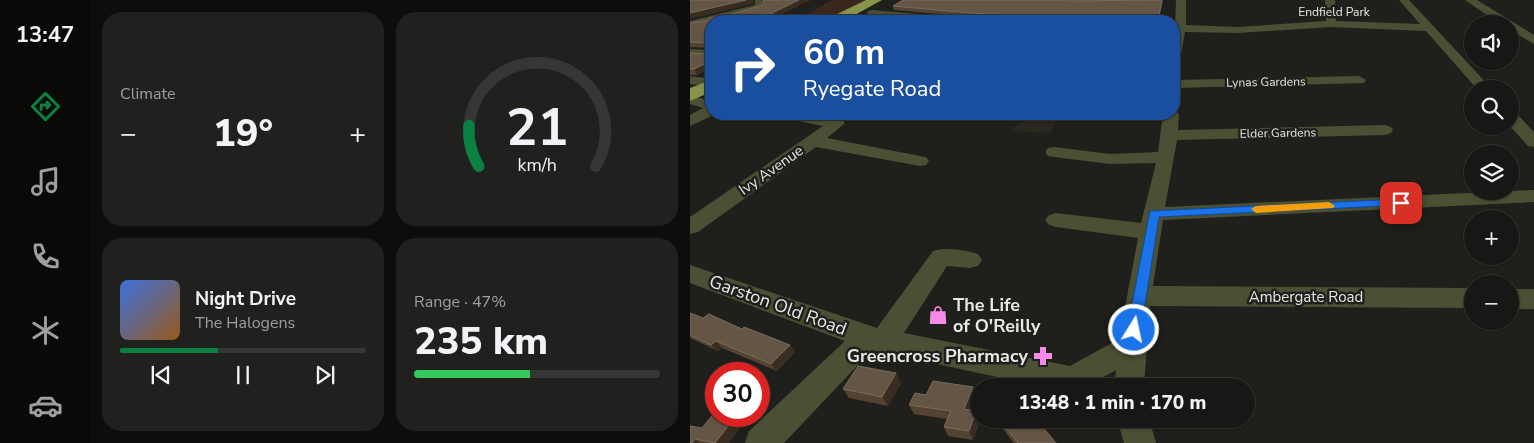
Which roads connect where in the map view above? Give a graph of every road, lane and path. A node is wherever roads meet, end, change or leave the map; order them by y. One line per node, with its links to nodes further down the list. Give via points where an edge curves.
1 (760, 0): 11 (street, via 761,5)
2 (876, 0): 12 (highway)
3 (896, 0): 10 (highway)
4 (1068, 0): 5 (street)
5 (1114, 0)
6 (1181, 0): 15 (street)
7 (1330, 0): 19 (street)
8 (1404, 0): 20 (street)
9 (1470, 0): 16 (street)
10 (872, 13): 13 (highway); 14 (street)
11 (738, 15)
12 (846, 15)
13 (868, 15)
14 (896, 15)
15 (1179, 15)
16 (1494, 15)
17 (705, 22): 18 (street)
18 (690, 24)
19 (1331, 24): 20 (street, Endfield Park); 22 (street, Endfield Park)
20 (1428, 28): 27 (street)
21 (1519, 30): 23 (street)
22 (1180, 31)
23 (1534, 40)
24 (690, 53): 25 (street)
25 (705, 54)
26 (1358, 80): 28 (street, Lynas Gardens)
27 (1477, 80)
28 (1180, 84)
29 (698, 86): 30 (street)
30 (705, 98)
31 (705, 112): 34 (street)
32 (819, 120): 38 (street, via 837,123)
33 (1171, 120): 37 (street)
34 (690, 121)
35 (1519, 126): 39 (street)
36 (1385, 130): 37 (street, Elder Gardens)
37 (1170, 136): 41 (street)
38 (813, 141): 42 (street, Ivy Avenue); 46 (street, Ivy Avenue)
39 (1534, 142)
40 (1054, 152): 41 (street, via 1110,159)
41 (1166, 157): 45 (street)
42 (920, 161)
43 (1534, 196): 45 (street)
44 (1056, 220): 45 (street)
45 (1152, 223): 49 (street)
46 (690, 227)
47 (970, 260): 53 (street, via 942,257)
48 (690, 274): 53 (street, Garston Old Road)
49 (1140, 296): 50 (street, Ambergate Road); 54 (street)
50 (1464, 298)
51 (1519, 299): 52 (street)
52 (1534, 299)
53 (875, 339): 55 (street, Garston Old Road); 59 (street)
54 (1131, 346): 56 (street, Garston Old Road); 57 (street)
55 (1057, 378)
56 (1087, 378)
57 (1129, 378)
58 (1136, 428): 60 (street)
59 (761, 443)
60 (1140, 443)

